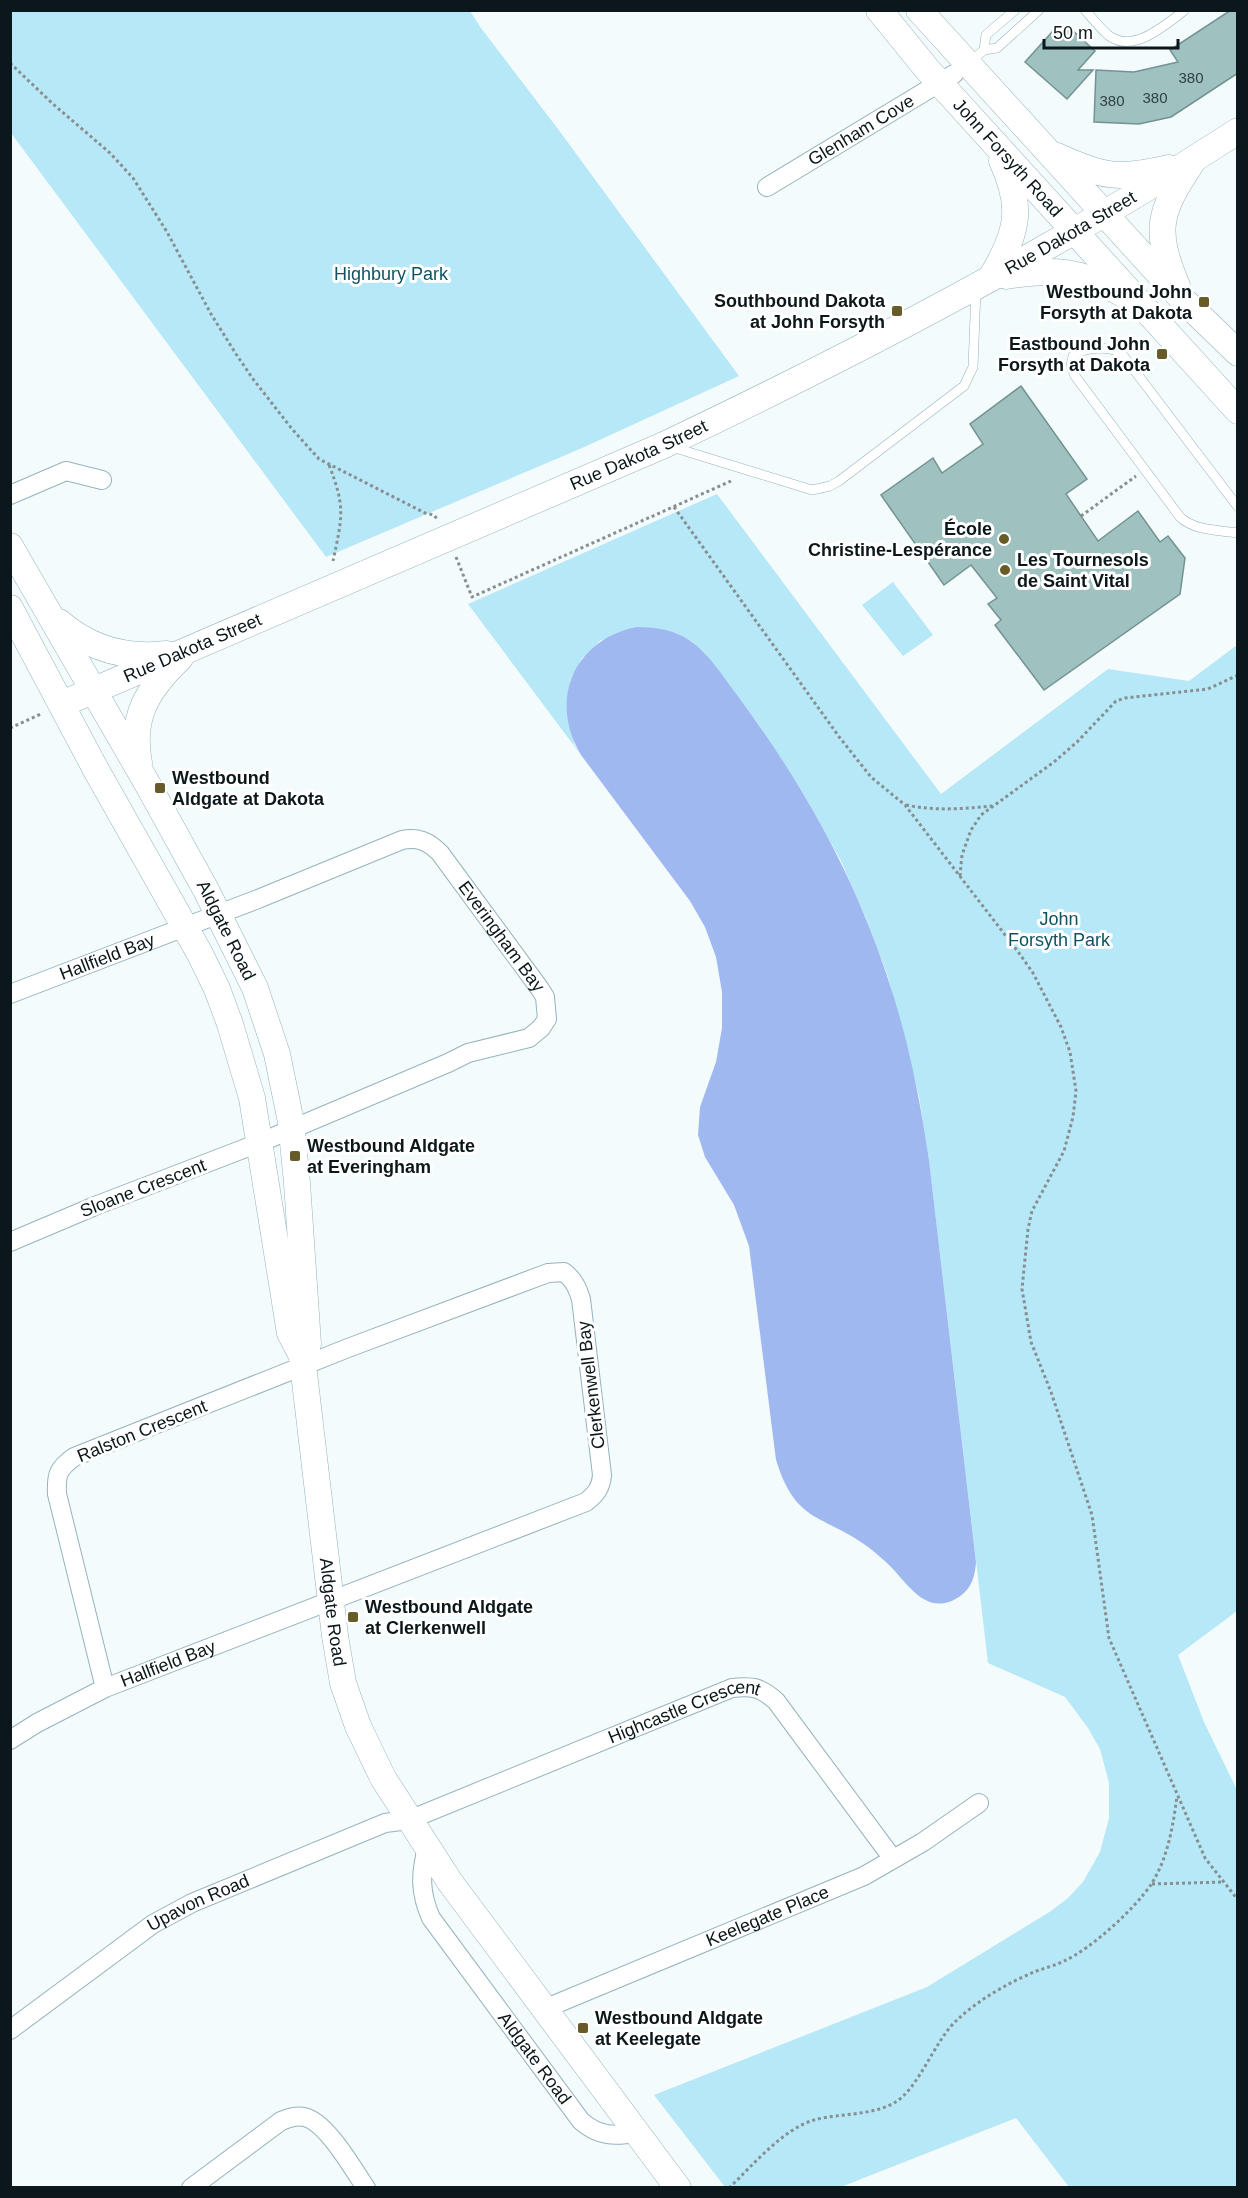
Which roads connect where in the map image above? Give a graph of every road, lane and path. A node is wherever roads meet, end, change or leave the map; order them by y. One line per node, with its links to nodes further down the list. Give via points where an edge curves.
1 (879, 10): 8 (street, John Forsyth Road)
2 (919, 10): 8 (street, John Forsyth Road)
3 (1015, 10): 8 (lane, via 986,35)
4 (1039, 10): 8 (lane, via 997,48)
5 (1085, 10): 6 (lane, via 1110,36 1130,41 1142,39)
6 (1185, 10)
7 (10, 63): 22 (path, via 133,178 253,379 292,429)
8 (962, 68): 10 (street, John Forsyth Road); 11 (street, John Forsyth Road); 13 (street, Glenham Cove)
9 (1238, 131): 12 (street, Rue Dakota Street)
10 (995, 145): 15 (street, John Forsyth Road); 16 (street, via 1015,195 1017,215 1012,237)
11 (1047, 152): 12 (street, via 1110,176 1143,174); 14 (street, John Forsyth Road)
12 (1194, 159): 14 (street, Rue Dakota Street); 17 (street, via 1164,216 1161,236 1165,257)
13 (766, 187)
14 (1105, 215): 15 (street, Rue Dakota Street); 17 (street, John Forsyth Road)
15 (1074, 232): 16 (street, Rue Dakota Street); 18 (street, John Forsyth Road)
16 (983, 283): 18 (street, via 1042,271 1072,273 1095,279); 21 (street, Rue Dakota Street); 21 (lane, via 972,367 964,386 830,486 803,488)
17 (1183, 300): 19 (street, John Forsyth Road)
18 (1138, 303): 20 (street, John Forsyth Road)
19 (1236, 349)
20 (1238, 411)
21 (664, 445): 31 (street, Rue Dakota Street)
22 (328, 464): 31 (path, via 434,515); 33 (path, via 342,514)
23 (1144, 470): 28 (lane, via 1075,376 1071,360 1077,353 1108,348 1122,354); 29 (path); 30 (lane, via 1185,522)
24 (102, 480): 26 (street, via 66,471)
25 (732, 481): 27 (path)
26 (10, 495)
27 (674, 507): 31 (path, via 472,597); 42 (path, via 840,738 871,777)
28 (1238, 507)
29 (1081, 516)
30 (1238, 532)
31 (448, 538): 36 (street, Rue Dakota Street)
32 (10, 546): 35 (street, Aldgate Road)
33 (333, 561)
34 (10, 608): 39 (street, Aldgate Road)
35 (50, 614): 36 (street, via 73,634 111,651 135,655); 38 (street, Aldgate Road)
36 (188, 651): 38 (street, Rue Dakota Street); 41 (street, via 162,676 142,708 136,746)
37 (1238, 675): 43 (path, via 1208,689 1116,700 1054,762)
38 (94, 691): 39 (street, Rue Dakota Street); 41 (street, Aldgate Road)
39 (62, 704): 40 (path); 45 (street, Aldgate Road)
40 (10, 728)
41 (142, 775): 45 (street, Aldgate Road)
42 (905, 805): 43 (path, via 923,809); 44 (path)
43 (993, 806): 44 (path, via 971,830)
44 (960, 876): 53 (path, via 1033,973 1070,1052 1076,1091 1073,1116 1064,1151 1032,1211 1022,1289 1036,1356 1092,1515 1109,1638)
45 (202, 919): 46 (street, Hallfield Bay); 47 (street, Aldgate Road, via 217,989 252,1098); 47 (street, Aldgate Road, via 255,988 268,1024 283,1082); 47 (street, Everingham Bay, via 402,840 422,840 440,853 545,997 547,1019 529,1038 468,1053)
46 (10, 994)
47 (276, 1136): 48 (street, Sloane Crescent); 49 (street, Aldgate Road, via 290,1332); 49 (street, Aldgate Road, via 297,1183 308,1344)
48 (10, 1242)
49 (303, 1361): 50 (street, Aldgate Road); 50 (street, Clerkenwell Bay, via 548,1273 564,1272 577,1285 581,1299 602,1487 586,1502); 51 (street, Ralston Crescent, via 74,1457 62,1466 56,1479 57,1494)
50 (330, 1600): 51 (street, Hallfield Bay); 55 (street, Aldgate Road, via 343,1683 358,1726)
51 (105, 1688): 52 (street, Hallfield Bay)
52 (10, 1740)
53 (1177, 1795): 58 (path, via 1205,1858); 59 (path, via 1171,1837)
54 (979, 1803): 57 (street, Keelegate Place)
55 (409, 1820): 56 (street, Aldgate Road); 57 (street, Highcastle Crescent, via 732,1689 752,1687 764,1691 780,1707); 62 (street, Upavon Road, via 385,1823 153,1924)
56 (427, 1848): 61 (street, Aldgate Road); 63 (street, Aldgate Road, via 422,1878 431,1918 581,2121 603,2135)
57 (893, 1858): 61 (street, Keelegate Place, via 851,1882)
58 (1224, 1882): 59 (path); 60 (path)
59 (1152, 1884): 67 (path, via 1107,1932 1086,1947 1065,1961 997,1992 956,2020 897,2102 812,2121 779,2141)
60 (1238, 1900)
61 (544, 2009): 63 (street, Aldgate Road)
62 (10, 2030)
63 (637, 2133): 66 (street, Aldgate Road)
64 (191, 2187): 65 (street, via 281,2121 304,2117 320,2124)
65 (366, 2187)
66 (678, 2187)
67 (729, 2187)

